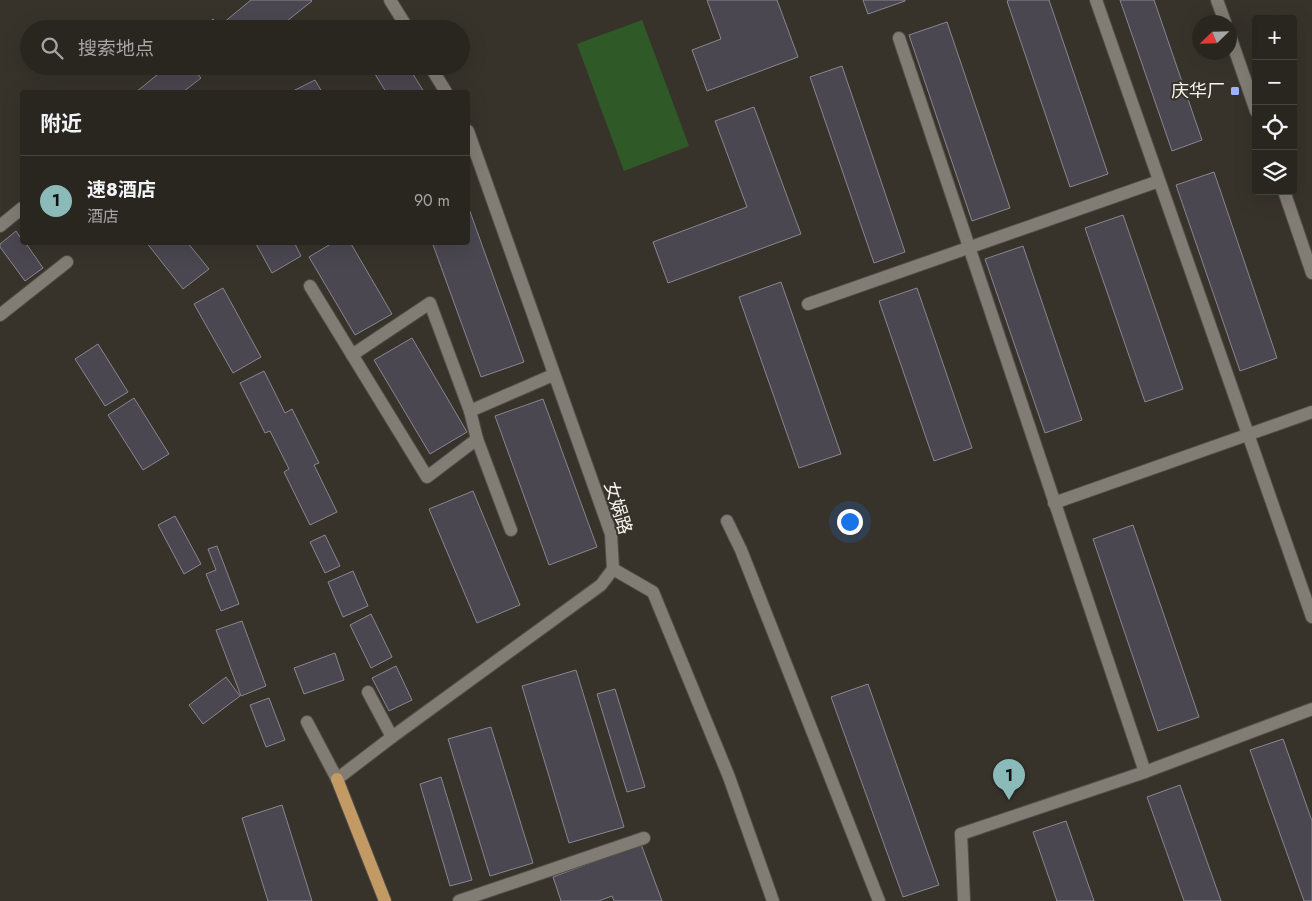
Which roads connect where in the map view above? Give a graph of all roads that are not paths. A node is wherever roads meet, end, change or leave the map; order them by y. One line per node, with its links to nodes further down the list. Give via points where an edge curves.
1 (390, 0): 5 (street)
2 (1096, 0): 12 (street)
3 (1217, 0): 4 (street)
4 (1222, 15)
5 (402, 20)
6 (899, 38): 16 (street)
7 (1237, 56): 10 (street)
8 (436, 75): 9 (street)
9 (445, 90)
10 (1254, 105)
11 (470, 137): 23 (street, 女娲路)
12 (1159, 181): 16 (street); 26 (street)
13 (1285, 195): 18 (street)
14 (20, 210): 15 (street)
15 (0, 226)
16 (969, 248): 20 (street); 28 (street)
17 (67, 262): 21 (street)
18 (1312, 273)
19 (310, 286): 22 (street)
20 (808, 304)
21 (0, 315)
22 (352, 355): 24 (street, via 430,303); 27 (street, via 427,477)
23 (553, 375): 24 (street); 31 (street, 女娲路, via 611,534)
24 (470, 410): 27 (street)
25 (1312, 412): 26 (street)
26 (1248, 434): 28 (street); 32 (street)
27 (477, 439): 30 (street)
28 (1054, 503): 37 (street)
29 (726, 522): 43 (street, via 741,550)
30 (511, 530)
31 (613, 569): 36 (street, via 601,585); 42 (street, via 653,592 729,777)
32 (1312, 617)
33 (368, 692): 36 (street)
34 (1312, 709): 37 (street)
35 (307, 722): 38 (street)
36 (392, 737): 38 (street)
37 (1145, 772): 44 (street, via 961,834)
38 (337, 779): 40 (main road)
39 (644, 838): 41 (street)
40 (385, 901)
41 (458, 901)
42 (773, 901)
43 (879, 901)
44 (964, 901)

